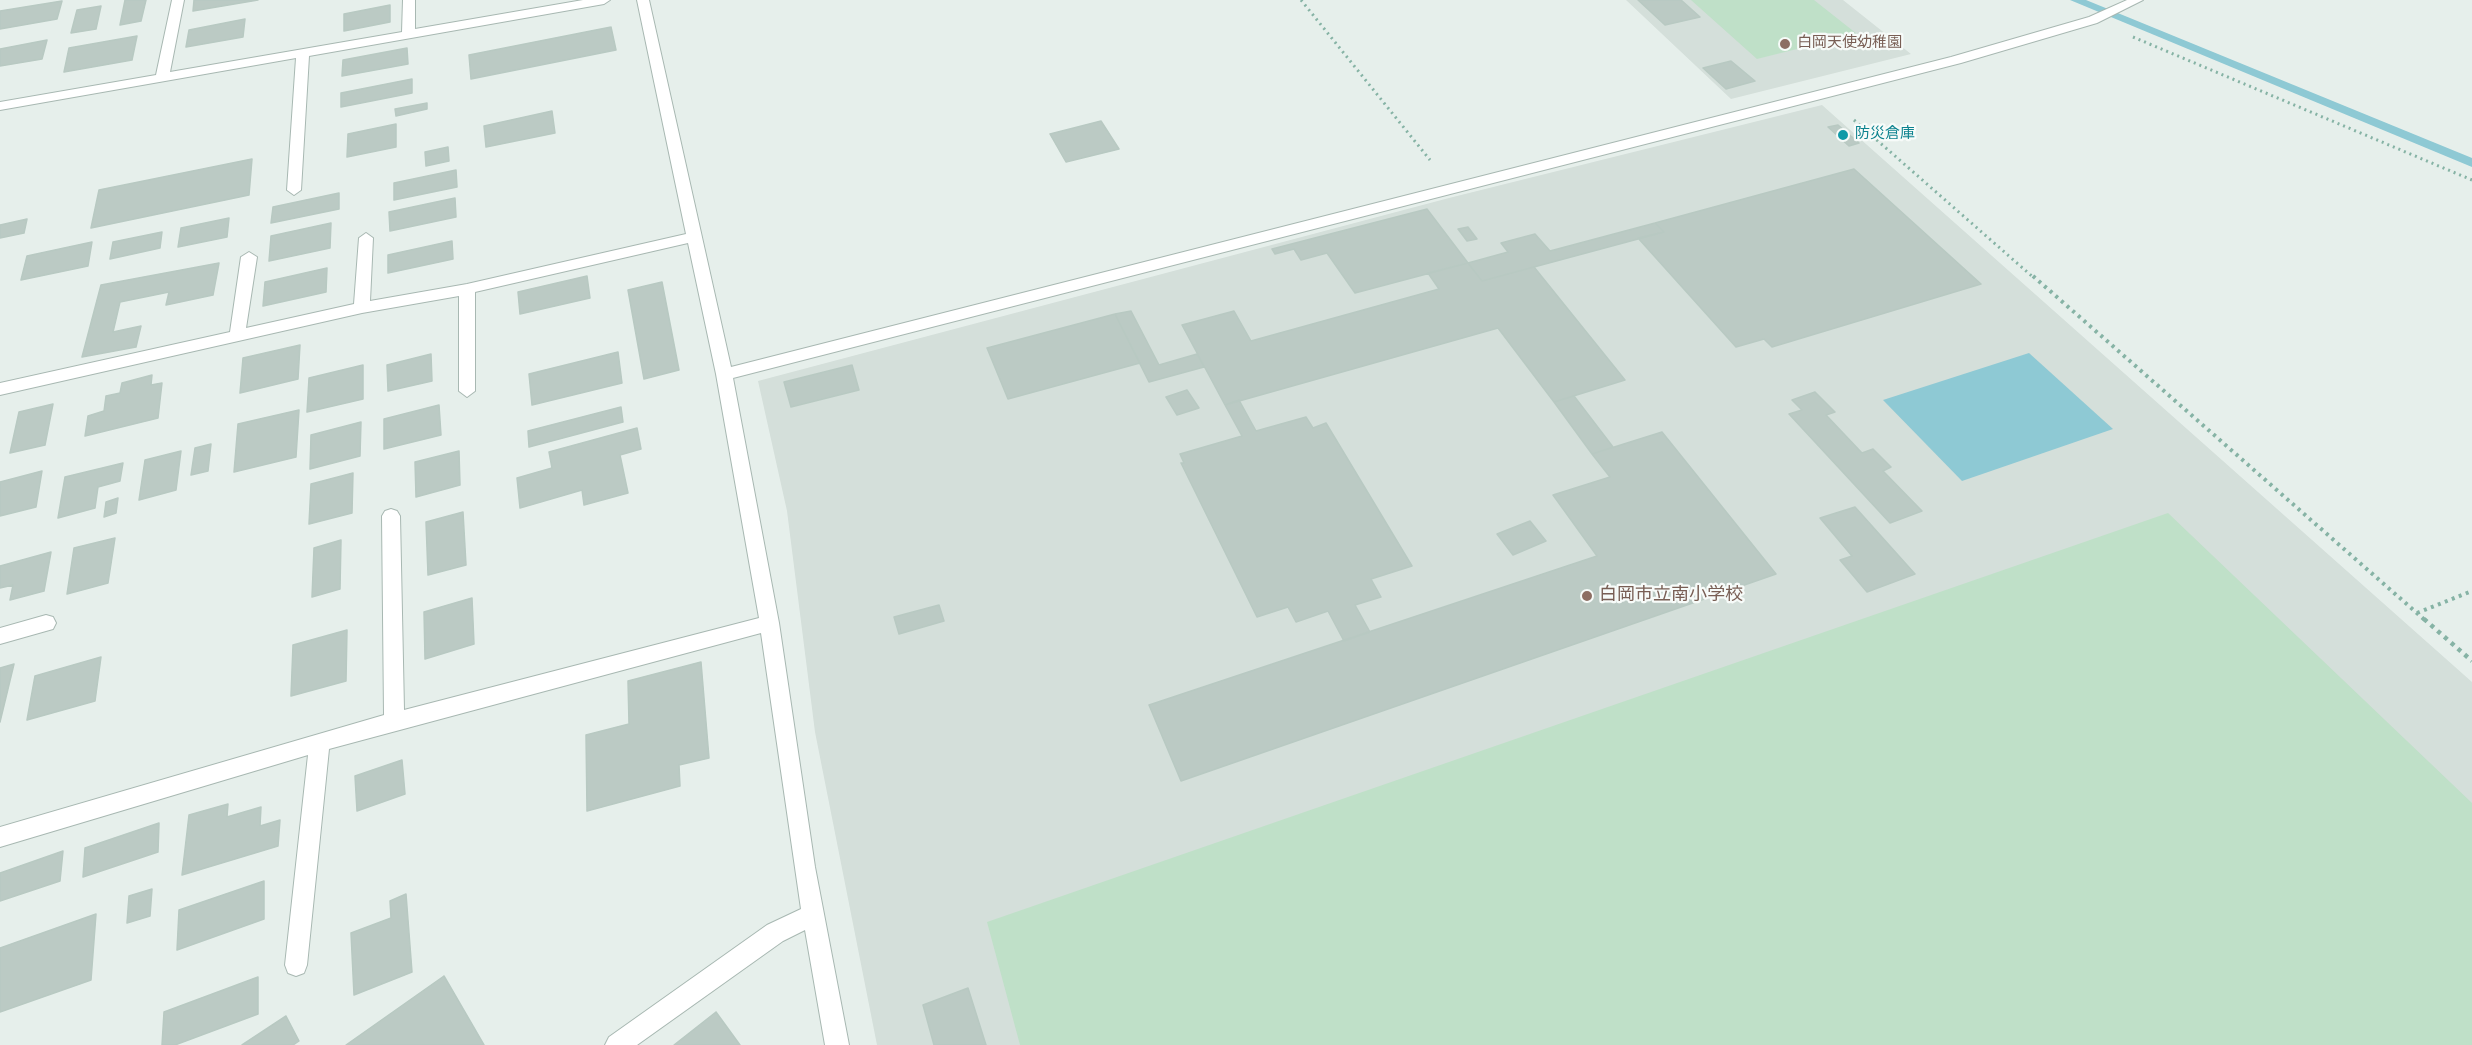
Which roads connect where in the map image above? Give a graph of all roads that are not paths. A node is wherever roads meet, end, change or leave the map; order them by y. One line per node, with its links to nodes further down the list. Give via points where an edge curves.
1 (178, 0): 9 (street)
2 (409, 0): 7 (street)
3 (604, 0): 6 (street)
4 (643, 0): 12 (street)
5 (2137, 0): 18 (street, via 2092,20 1956,60)
6 (523, 7): 7 (street)
7 (408, 35): 8 (street)
8 (303, 54): 9 (street); 11 (street)
9 (162, 79): 10 (street)
10 (0, 106)
11 (294, 190)
12 (693, 237): 15 (street); 18 (street)
13 (366, 238): 16 (street)
14 (249, 257): 17 (street)
15 (467, 289): 16 (street); 20 (street)
16 (362, 309): 17 (street)
17 (237, 336): 19 (street)
18 (724, 374): 23 (street)
19 (0, 389)
20 (467, 391)
21 (391, 516): 25 (street)
22 (46, 624): 24 (street)
23 (769, 624): 25 (street); 28 (street)
24 (0, 636)
25 (394, 721): 26 (street)
26 (320, 745): 27 (street); 29 (street)
27 (0, 837)
28 (814, 915): 30 (street, via 775,933); 31 (street)
29 (296, 965)
30 (617, 1045)
31 (837, 1045)

